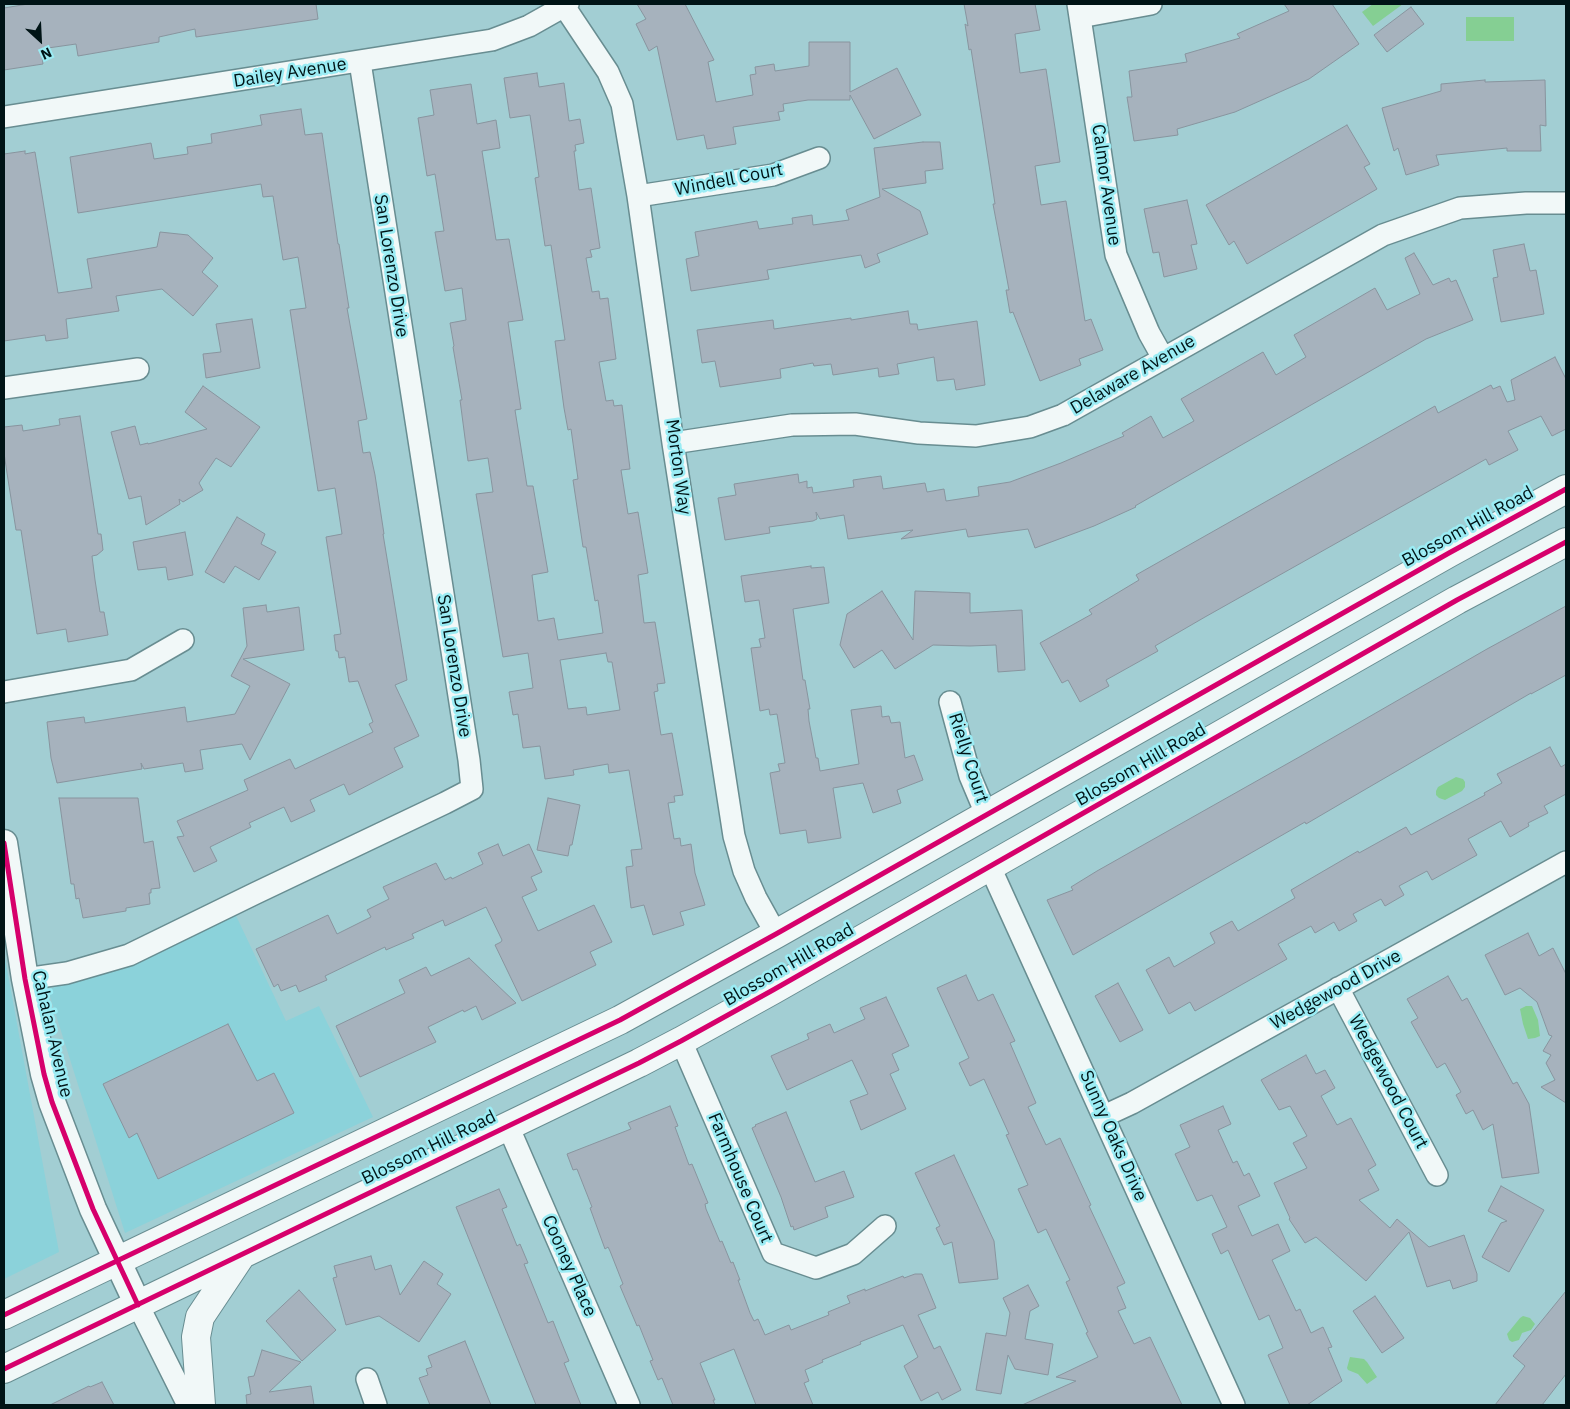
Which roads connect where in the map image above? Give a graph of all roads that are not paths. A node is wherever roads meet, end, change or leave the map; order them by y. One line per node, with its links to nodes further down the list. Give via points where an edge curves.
1 (1151, 4): 3 (street)
2 (566, 5): 4 (street, Dailey Avenue, via 529,26 492,40); 7 (street, Morton Way, via 608,72 622,104)
3 (1079, 10): 9 (street, Calmor Avenue, via 1116,256)
4 (360, 62): 5 (street, Dailey Avenue); 23 (street, San Lorenzo Drive, via 472,789 129,955 67,973)
5 (4, 118)
6 (819, 158): 7 (street, Windell Court, via 773,175)
7 (638, 196): 12 (street, Morton Way)
8 (1566, 203): 9 (street, Delaware Avenue, via 1460,208 1383,235)
9 (1163, 358): 12 (street, Delaware Avenue, via 1063,415 1030,427 976,436 919,433 855,424 792,425)
10 (138, 369): 11 (street)
11 (4, 388)
12 (673, 443): 22 (street, Morton Way, via 734,836 744,871)
13 (1566, 489): 18 (main road, Blossom Hill Road)
14 (1566, 542): 21 (main road, Blossom Hill Road, via 1458,600)
15 (183, 640): 16 (street, via 131,670)
16 (4, 692)
17 (950, 702): 18 (street, Rielly Court, via 970,776)
18 (986, 814): 22 (main road, Blossom Hill Road)
19 (4, 843): 23 (street, Cahalan Avenue)
20 (1566, 862): 24 (street, Wedgewood Drive)
21 (990, 867): 25 (main road, Blossom Hill Road); 26 (street, Sunny Oaks Drive)
22 (776, 934): 31 (main road, Blossom Hill Road, via 620,1020)
23 (25, 979): 31 (street, Cahalan Avenue, via 52,1102 93,1209)
24 (1338, 988): 26 (street, Wedgewood Drive); 28 (street, Wedgewood Court)
25 (681, 1041): 27 (main road, Blossom Hill Road); 29 (street, Farmhouse Court, via 772,1253 816,1268 853,1254)
26 (1104, 1116): 40 (street, Sunny Oaks Drive)
27 (508, 1126): 30 (main road, Blossom Hill Road); 39 (street, Cooney Place)
28 (1437, 1175)
29 (885, 1226)
30 (242, 1254): 32 (main road, Blossom Hill Road); 37 (main road, via 200,1317 196,1336)
31 (118, 1260): 32 (street, Cahalan Avenue); 33 (main road, Blossom Hill Road)
32 (138, 1306): 34 (main road, Blossom Hill Road); 36 (street, Cahalan Avenue)
33 (4, 1315)
34 (4, 1369)
35 (366, 1379): 38 (street)
36 (188, 1405)
37 (201, 1405)
38 (376, 1405)
39 (630, 1405)
40 (1234, 1405)

